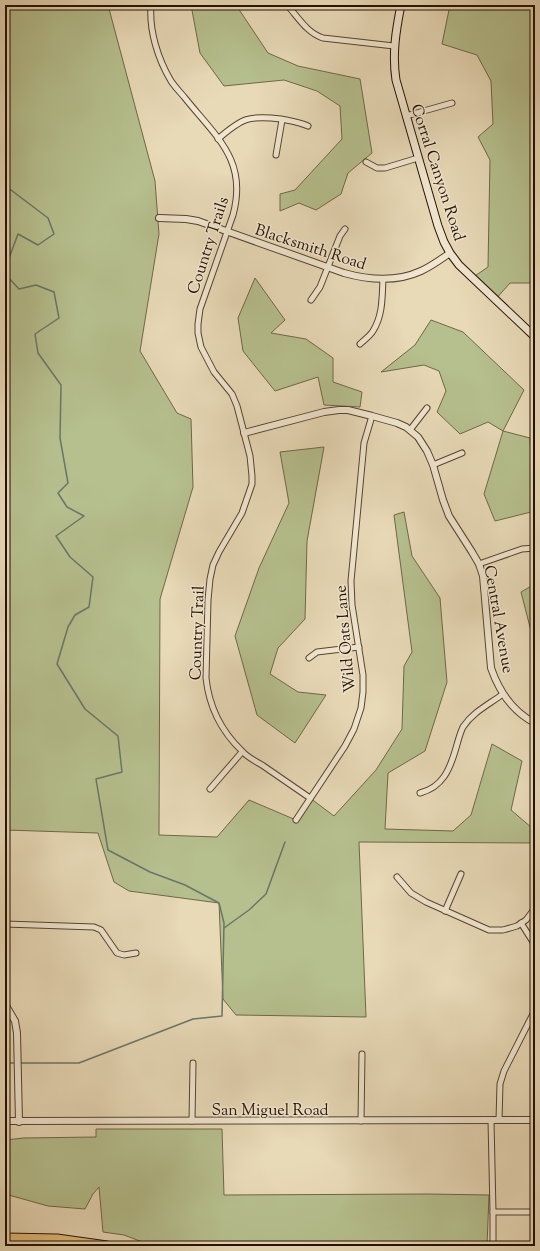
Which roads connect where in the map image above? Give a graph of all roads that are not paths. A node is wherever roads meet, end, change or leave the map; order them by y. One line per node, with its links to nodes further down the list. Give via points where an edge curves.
1 (151, 5): 9 (street, Country Trails, via 154,39 163,66 172,82)
2 (287, 5): 4 (street, via 309,30 319,37)
3 (401, 5): 4 (main road, Corral Canyon Road)
4 (394, 46): 6 (main road, Corral Canyon Road, via 395,72)
5 (452, 104): 6 (street)
6 (406, 116): 11 (main road, Corral Canyon Road)
7 (282, 120): 8 (street); 9 (street, via 258,117 247,119 233,126); 10 (street)
8 (308, 126)
9 (218, 139): 15 (street, Country Trails, via 231,157 236,178 235,208)
10 (276, 155)
11 (418, 158): 12 (street, via 385,168 377,168); 16 (main road, Corral Canyon Road, via 438,226)
12 (366, 162)
13 (160, 218): 15 (street, Blacksmith Road, via 186,218)
14 (345, 229): 17 (street)
15 (227, 231): 17 (street, Blacksmith Road); 25 (street, Country Trails, via 200,309 198,333 201,347 214,372 232,394)
16 (450, 253): 18 (street, Blacksmith Road, via 420,272); 20 (main road, Corral Canyon Road, via 470,276)
17 (328, 267): 18 (street, Blacksmith Road, via 358,277); 19 (street, via 320,288)
18 (383, 279): 21 (street, via 379,318 372,332)
19 (311, 300)
20 (535, 337)
21 (360, 344)
22 (427, 408): 24 (street)
23 (372, 416): 24 (street, Central Avenue, via 397,423); 25 (street, Central Avenue, via 348,410 334,410); 30 (street, Wild Oats Lane, via 364,443 351,578)
24 (410, 430): 27 (street, Central Avenue, via 425,446)
25 (244, 432): 34 (street, Country Trail, via 250,456 252,484 242,514 213,565 208,600 206,678 209,697 218,719)
26 (462, 453): 27 (street)
27 (433, 465): 29 (street, Central Avenue, via 448,516)
28 (535, 548): 29 (street, via 522,549)
29 (478, 564): 32 (street, Central Avenue, via 484,584 491,668)
30 (358, 647): 31 (street, via 317,652); 37 (street, Wild Oats Lane, via 363,683 359,716 345,746)
31 (309, 658)
32 (503, 694): 33 (street, Central Avenue, via 521,714); 36 (street, via 470,718 462,729 447,773 430,790)
33 (535, 723)
34 (242, 752): 35 (street); 37 (street, Country Trail)
35 (210, 789)
36 (420, 793)
37 (310, 798): 38 (street, Wild Oats Lane)
38 (296, 820)
39 (462, 874): 42 (street)
40 (397, 877): 42 (street, via 411,893)
41 (535, 908): 44 (street)
42 (445, 911): 44 (street, via 489,930 508,929)
43 (5, 924): 46 (street, via 94,927 101,930 117,953)
44 (521, 924): 45 (street)
45 (535, 945)
46 (136, 953)
47 (5, 1004): 56 (street, via 15,1022 17,1033)
48 (535, 1010): 52 (street, via 504,1071 500,1084)
49 (362, 1054): 57 (street)
50 (193, 1063): 55 (street)
51 (491, 1120): 52 (street, San Miguel Road); 57 (street, San Miguel Road); 58 (street)
52 (499, 1120): 53 (street, San Miguel Road)
53 (535, 1120)
54 (5, 1121): 56 (street, San Miguel Road)
55 (192, 1121): 56 (street, San Miguel Road); 57 (street, San Miguel Road)
56 (20, 1122)
57 (361, 1122)
58 (493, 1212): 59 (street); 62 (street)
59 (535, 1212)
60 (5, 1238): 61 (highway, via 57,1239)
61 (107, 1246)
62 (493, 1246)

